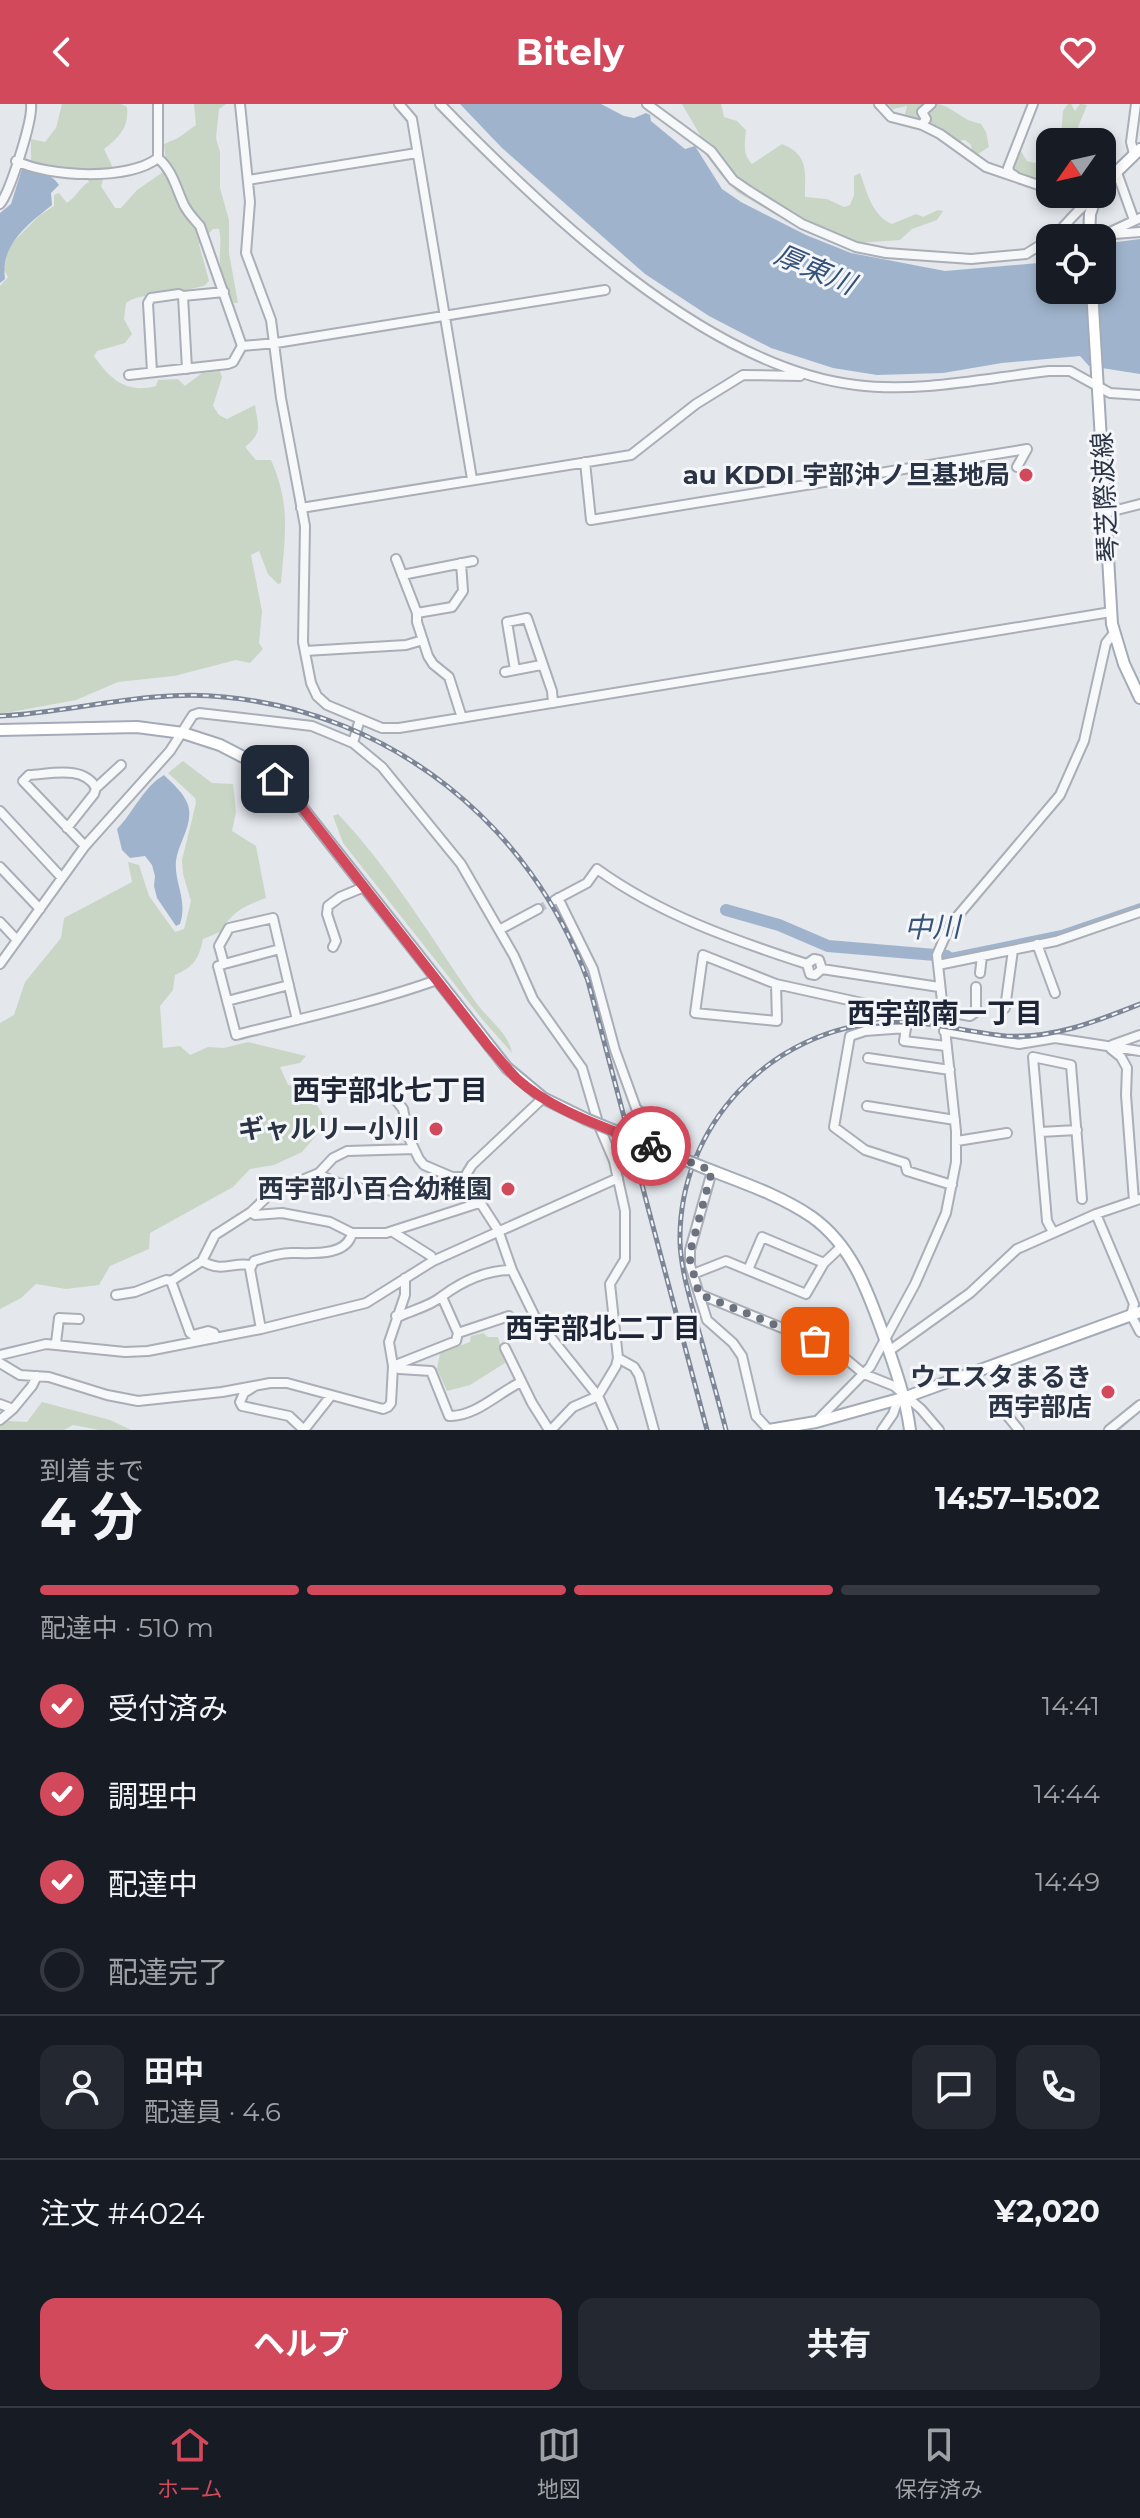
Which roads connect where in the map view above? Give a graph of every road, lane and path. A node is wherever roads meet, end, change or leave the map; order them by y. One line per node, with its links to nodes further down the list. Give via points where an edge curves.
1 (31, 104): 15 (street, via 29,129)
2 (158, 104): 14 (street)
3 (240, 104): 18 (street)
4 (399, 104): 13 (street, via 412,119)
5 (440, 104): 38 (street, via 544,204 644,288 744,349)
6 (647, 104): 27 (street, via 711,151 733,180 749,191 802,224 856,247 971,259 1026,254)
7 (879, 104): 11 (street, via 891,117)
8 (931, 104): 11 (street, via 922,112)
9 (1033, 104): 17 (street, via 1008,168)
10 (1136, 104): 12 (street, via 1131,142)
11 (922, 125): 17 (street, via 986,167)
12 (1137, 152): 16 (main road)
13 (417, 153): 18 (street); 32 (street)
14 (158, 158): 15 (street, via 137,170 68,175); 29 (street, via 200,226)
15 (16, 161): 20 (street, via 8,194)
16 (1116, 170): 22 (street)
17 (1018, 179): 19 (street)
18 (248, 180): 33 (street, via 246,253)
19 (1036, 185)
20 (0, 204)
21 (1083, 208): 23 (street)
22 (1137, 219): 24 (street)
23 (1068, 224)
24 (1116, 227)
25 (1140, 232): 26 (street)
26 (1116, 234)
27 (1036, 248)
28 (605, 290): 32 (street)
29 (224, 292): 30 (street); 34 (street)
30 (183, 296): 35 (street); 36 (street, via 151,298 148,303)
31 (1093, 304): 39 (main road, 琴芝際波線)
32 (443, 316): 33 (street); 43 (street)
33 (276, 343): 34 (street); 45 (street)
34 (242, 346): 35 (street, via 233,362)
35 (187, 369): 36 (street)
36 (152, 372): 37 (street)
37 (129, 375)
38 (812, 375): 39 (street, via 837,383 895,388 1070,371); 41 (street, via 743,375 631,455)
39 (1099, 386): 40 (street, via 1110,393); 46 (main road, 琴芝際波線)
40 (1140, 395)
41 (585, 462): 42 (street, via 591,520 1027,449); 43 (street)
42 (1017, 467)
43 (472, 479): 45 (street)
44 (1140, 504): 46 (street)
45 (301, 508): 55 (street)
46 (1105, 513): 51 (main road, 琴芝際波線)
47 (396, 559): 50 (street)
48 (473, 561): 49 (street)
49 (461, 563): 50 (street); 52 (street, via 464,585 452,607)
50 (402, 575): 52 (street)
51 (1111, 612): 53 (main road, 琴芝際波線); 60 (street)
52 (417, 613): 54 (street)
53 (1114, 633): 59 (main road, 琴芝際波線); 87 (street, via 1106,643 1084,741 1060,795 950,925 939,946)
54 (423, 640): 55 (street); 61 (street, via 433,664 449,677)
55 (305, 651): 62 (street, via 317,696)
56 (541, 665): 57 (street); 57 (street, via 527,618 507,622); 60 (street)
57 (515, 670): 58 (street)
58 (505, 672)
59 (1140, 698)
60 (553, 703): 61 (street)
61 (462, 718): 62 (street, via 389,729)
62 (360, 719): 65 (street)
63 (0, 730): 64 (main road, via 137,727)
64 (183, 733): 65 (street, via 199,713 312,726); 70 (street); 73 (main road, via 237,753 275,779)
65 (353, 743): 78 (street, via 382,767 424,816 461,864)
66 (121, 765): 67 (street)
67 (96, 788): 69 (street); 69 (street, via 80,773 29,775 23,781)
68 (0, 811): 72 (street)
69 (67, 828): 70 (street)
70 (85, 846): 72 (street)
71 (0, 867): 74 (street)
72 (62, 878): 74 (street)
73 (364, 887): 81 (street, via 328,906); 89 (main road)
74 (40, 909): 79 (street)
75 (538, 909): 78 (street)
76 (1140, 912): 80 (street)
77 (0, 922): 79 (street)
78 (499, 930): 120 (street, via 533,999 582,1068)
79 (17, 940): 85 (street)
80 (1037, 944): 83 (street); 94 (street)
81 (333, 947)
82 (280, 949): 86 (street); 86 (street, via 273,918 229,928 219,946); 91 (street)
83 (1013, 950): 84 (street); 96 (street)
84 (982, 956): 87 (street); 88 (street)
85 (0, 964)
86 (224, 964): 95 (street, via 218,966)
87 (938, 965): 92 (street)
88 (980, 973)
89 (437, 980): 98 (street); 107 (main road, via 507,1068)
90 (776, 984): 90 (street, via 777,1021 695,1013 703,955); 97 (street, via 912,1014)
91 (289, 985): 95 (street); 98 (street)
92 (939, 987): 97 (street); 115 (street, via 822,969 819,960 807,964 734,941 625,890 597,869 587,883 557,899 593,969 636,1108)
93 (976, 987): 97 (street, via 976,1012 970,1016)
94 (1055, 993)
95 (227, 1001): 98 (street, via 236,1035)
96 (1005, 1008)
97 (942, 1011): 99 (street)
98 (297, 1020)
99 (944, 1031): 101 (street); 102 (street, via 1019,1044 1055,1038)
100 (1140, 1035): 102 (street)
101 (946, 1046): 105 (street); 121 (street, via 904,1041 906,1028 850,1036 834,1127 865,1150 905,1163 907,1171)
102 (1108, 1047): 103 (street); 123 (street, via 1127,1068)
103 (1140, 1051)
104 (868, 1058): 105 (street)
105 (950, 1070): 109 (street)
106 (388, 1090): 114 (street, via 403,1109)
107 (543, 1098): 115 (main road, bridge); 119 (street, via 472,1165)
108 (867, 1106): 109 (street)
109 (955, 1120): 113 (street)
110 (1077, 1130): 111 (street); 111 (street, via 1071,1065 1033,1057); 122 (street)
111 (1040, 1132): 129 (street, via 1047,1221)
112 (1007, 1133): 113 (street)
113 (957, 1141): 121 (street)
114 (414, 1149): 117 (street, via 347,1151); 118 (street, via 424,1165)
115 (680, 1158): 116 (main road, bridge)
116 (712, 1171): 131 (main road, via 801,1210); 138 (street, via 690,1250)
117 (319, 1173): 118 (street, via 385,1191); 125 (street, via 271,1193)
118 (452, 1177): 119 (street)
119 (466, 1177): 124 (street)
120 (618, 1178): 127 (street); 156 (street, via 626,1246 625,1259 610,1284)
121 (952, 1185): 153 (street, via 939,1231)
122 (1082, 1199)
123 (1137, 1200): 126 (street)
124 (479, 1203): 127 (street); 128 (street)
125 (251, 1212): 130 (street, via 319,1219); 132 (street, via 215,1235)
126 (1096, 1214): 129 (street); 144 (street)
127 (498, 1230): 133 (street); 136 (street)
128 (393, 1232): 130 (street); 133 (street)
129 (1053, 1232): 153 (street, via 1017,1249 970,1293)
130 (352, 1233): 135 (street, via 345,1246 328,1252 275,1255)
131 (842, 1246): 134 (street); 153 (main road, via 866,1288)
132 (202, 1261): 135 (street, via 220,1269); 140 (street)
133 (433, 1261): 139 (street)
134 (824, 1263): 137 (street, via 806,1294); 137 (street, via 762,1237)
135 (250, 1265): 148 (street)
136 (512, 1270): 143 (street, via 460,1284); 163 (street, via 536,1319)
137 (748, 1270): 138 (street, via 726,1261)
138 (693, 1274): 141 (street)
139 (405, 1278): 145 (street); 148 (street, via 366,1303)
140 (171, 1281): 142 (street); 151 (street, via 190,1333 208,1331)
141 (699, 1294): 159 (street, via 834,1349); 176 (street, via 711,1325 742,1356 758,1419)
142 (116, 1295)
143 (442, 1297): 145 (street); 150 (street)
144 (1135, 1313): 149 (street); 165 (main road)
145 (396, 1316): 158 (street, via 389,1342)
146 (509, 1316): 150 (street)
147 (79, 1319): 152 (street, via 59,1318)
148 (261, 1329): 151 (street)
149 (1140, 1332)
150 (458, 1333): 158 (street, via 456,1341)
151 (216, 1338): 152 (street, via 125,1352)
152 (56, 1343): 155 (street)
153 (887, 1346): 159 (street); 165 (main road)
154 (505, 1348): 161 (street)
155 (0, 1355)
156 (618, 1358): 163 (street); 175 (street, via 639,1375)
157 (0, 1363): 160 (street, via 20,1375)
158 (393, 1366): 161 (street, via 431,1371 449,1416 476,1409); 164 (street, via 388,1407)
159 (864, 1374): 165 (street, via 894,1386); 171 (street)
160 (37, 1376): 162 (street, via 138,1401); 169 (street)
161 (521, 1382): 173 (street)
162 (256, 1385): 164 (street, via 287,1383); 172 (street, via 244,1393 242,1406 289,1416)
163 (598, 1396): 173 (street, via 573,1407); 174 (street)
164 (330, 1397): 172 (street)
165 (902, 1398): 171 (main road); 177 (street); 178 (main road); 179 (street, via 921,1409)
166 (0, 1404): 169 (street)
167 (1140, 1405): 181 (street)
168 (1001, 1408): 180 (street)
169 (13, 1409): 170 (street)
170 (0, 1420)
171 (816, 1422): 176 (main road)
172 (304, 1430)
173 (550, 1430)
174 (613, 1430)
175 (654, 1430)
176 (769, 1430)
177 (882, 1430)
178 (910, 1430)
179 (939, 1430)
180 (1019, 1430)
181 (1109, 1430)

